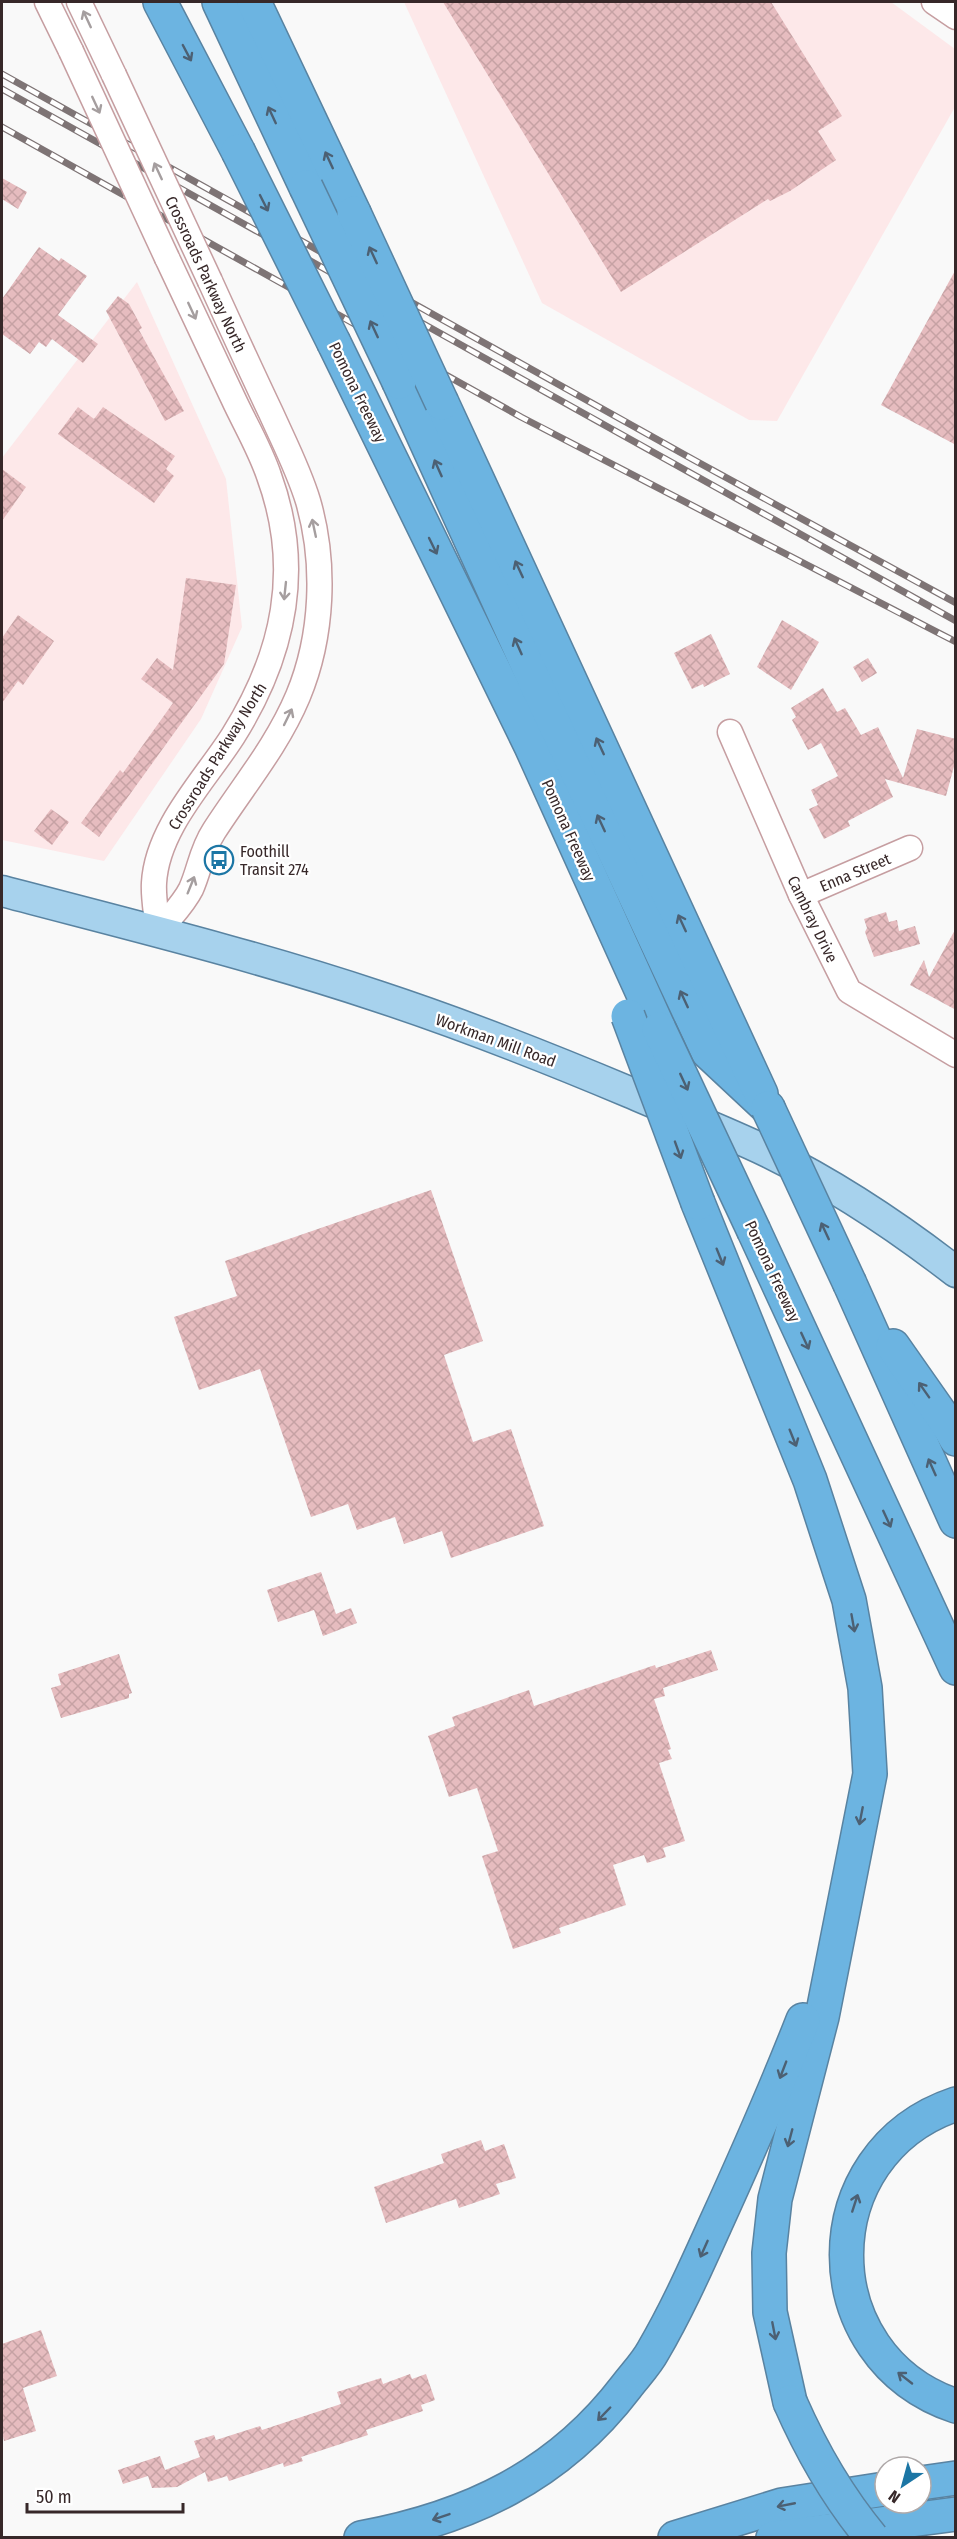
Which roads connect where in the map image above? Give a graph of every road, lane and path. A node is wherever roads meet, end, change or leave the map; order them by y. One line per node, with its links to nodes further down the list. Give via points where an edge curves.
1 (47, 2): 13 (street, Crossroads Parkway North, one-way to 13, bridge, via 269,476 284,538 287,575 276,645 264,680 231,739 179,812 164,843 154,882)
2 (79, 2): 13 (street, Crossroads Parkway North, one-way to 2, bridge, via 190,890 213,832 278,737 298,696 317,621 317,545 308,500 291,457)
3 (160, 2): 9 (highway, Pomona Freeway, one-way to 9, bridge, via 334,343)
4 (219, 2): 15 (highway, one-way to 4, bridge, via 708,1052)
5 (254, 2): 15 (highway, one-way to 5, bridge)
6 (934, 2): 7 (street)
7 (956, 17)
8 (730, 732): 12 (street, Cambray Drive)
9 (531, 746): 20 (highway, Pomona Freeway, one-way to 20, bridge); 21 (highway, one-way to 21, bridge, via 698,1203 810,1480 849,1600 865,1688 870,1774)
10 (910, 848): 12 (street, Enna Street)
11 (2, 891): 13 (main road, Workman Mill Road)
12 (801, 895): 14 (street, Cambray Drive, via 849,991)
13 (158, 933): 16 (main road, Workman Mill Road, via 356,990 475,1030 720,1130 839,1192)
14 (956, 1054)
15 (768, 1108): 17 (highway, one-way to 15, bridge)
16 (956, 1272)
17 (850, 1284): 18 (highway, one-way to 17); 19 (highway, one-way to 17)
18 (956, 1439)
19 (956, 1521)
20 (956, 1668)
21 (837, 1938): 29 (highway, one-way to 29, via 770,2104 680,2302 652,2353 611,2406 573,2446 524,2481 472,2507); 32 (highway, one-way to 32, bridge, via 822,2017 774,2199 769,2253 770,2312 790,2402 826,2475)
22 (956, 2104): 23 (highway, one-way to 22, via 902,2378 875,2348 857,2315 846,2275 847,2230 856,2197 874,2165 902,2132 936,2110)
23 (956, 2406)
24 (956, 2478): 25 (highway)
25 (933, 2481)
26 (873, 2491): 30 (highway, one-way to 30, via 782,2505)
27 (956, 2514): 31 (highway)
28 (956, 2535): 33 (highway)
29 (361, 2538)
30 (675, 2538)
31 (773, 2538)
32 (872, 2538)
33 (933, 2538)

